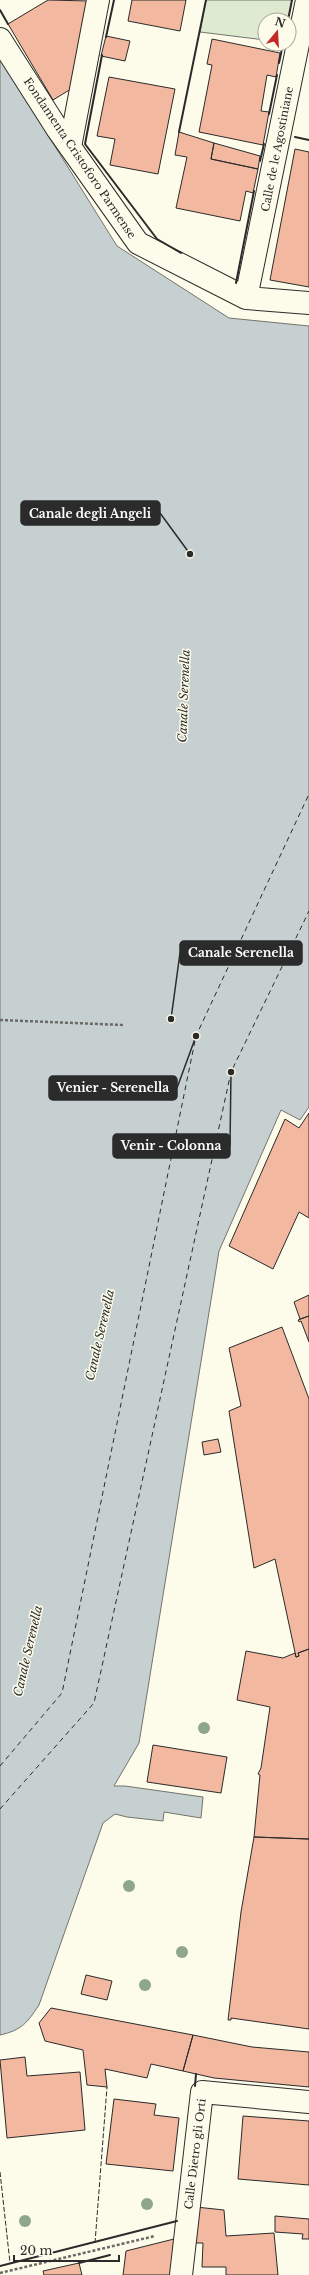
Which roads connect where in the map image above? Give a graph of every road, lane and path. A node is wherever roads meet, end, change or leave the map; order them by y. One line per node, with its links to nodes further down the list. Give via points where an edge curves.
1 (98, 0): 4 (street)
2 (307, 0): 5 (street, Calle de le Agostiniane)
3 (0, 39): 4 (street, Fondamenta Cristoforo Parmense)
4 (70, 147): 5 (street, Fondamenta Cristoforo Parmense, via 138,243)
5 (246, 298): 6 (street, Fondamenta Cristoforo Parmense)
6 (309, 303)
7 (0, 1020): 8 (path)
8 (123, 1025)
9 (309, 2102): 10 (street, Calle Dietro gli Orti, via 202,2092)
10 (186, 2228): 11 (path); 12 (street, Calle Dietro gli Orti)
11 (0, 2274)
12 (181, 2275)

